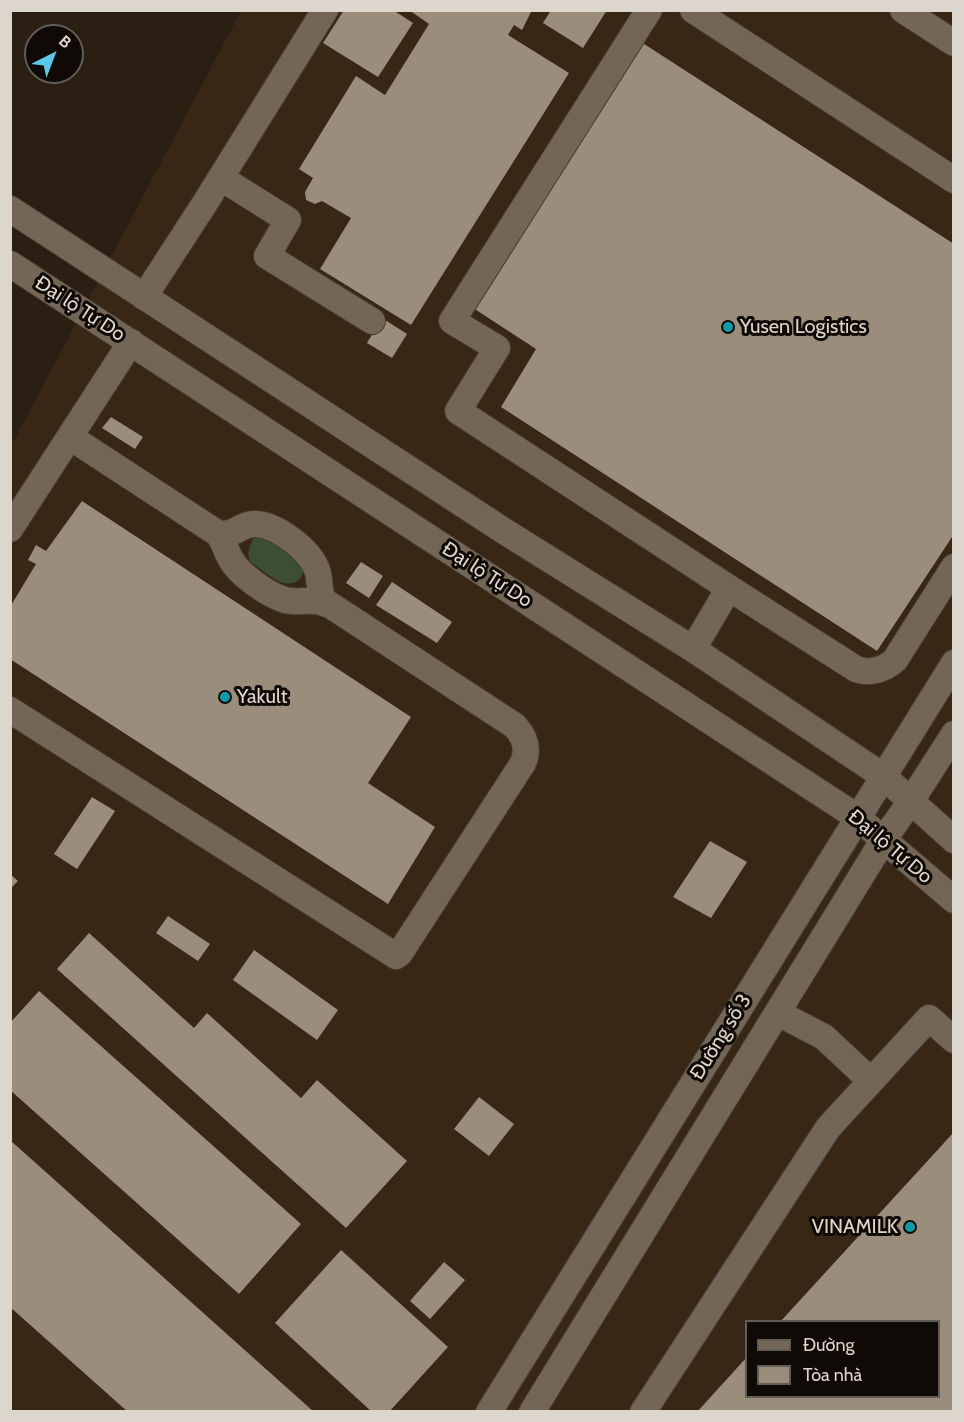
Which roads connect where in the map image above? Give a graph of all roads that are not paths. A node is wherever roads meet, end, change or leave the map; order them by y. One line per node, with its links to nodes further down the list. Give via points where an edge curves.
1 (325, 10): 6 (street)
2 (649, 10): 17 (street, via 453,321 498,348 458,411)
3 (693, 10): 7 (street)
4 (903, 10): 5 (street)
5 (954, 43)
6 (221, 178): 10 (street); 11 (street, via 288,220 267,256)
7 (954, 180)
8 (10, 209): 10 (street)
9 (13, 272): 12 (street, Đại lộ Tự Do)
10 (144, 297): 19 (street)
11 (372, 321)
12 (131, 342): 13 (street); 25 (street, Đại lộ Tự Do)
13 (70, 437): 14 (street); 15 (street)
14 (10, 529)
15 (217, 533): 18 (street, via 232,562 245,576 282,599); 18 (street, via 228,534 257,524 292,541 314,563)
16 (954, 567): 17 (street, via 895,660 871,671 856,669)
17 (729, 588): 19 (street)
18 (326, 604): 21 (street, via 515,726 526,745 523,763 397,956)
19 (693, 649): 23 (street)
20 (954, 663): 23 (street, Đường số 3)
21 (10, 710)
22 (954, 734): 24 (street, Đường số 3)
23 (883, 776): 24 (street); 25 (street, Đường số 3)
24 (911, 801): 26 (street, Đường số 3); 27 (street)
25 (857, 817): 26 (street, Đại lộ Tự Do); 32 (street, Đường số 3)
26 (884, 838): 28 (street, Đại lộ Tự Do); 29 (street, Đường số 3)
27 (954, 840)
28 (954, 900)
29 (778, 1013): 31 (street, via 824,1037); 33 (street, Đường số 3)
30 (954, 1040): 31 (street, via 929,1018)
31 (871, 1082): 34 (street, via 828,1128)
32 (489, 1412)
33 (532, 1412)
34 (643, 1412)

